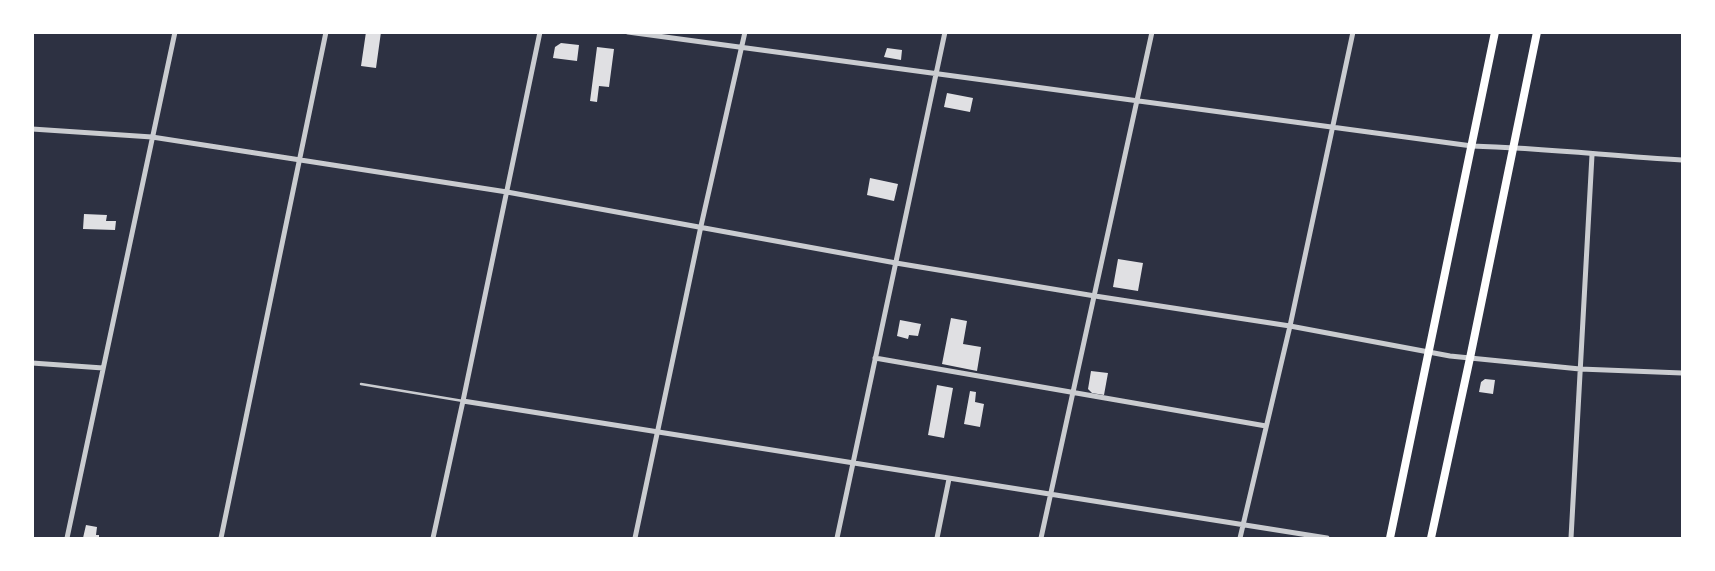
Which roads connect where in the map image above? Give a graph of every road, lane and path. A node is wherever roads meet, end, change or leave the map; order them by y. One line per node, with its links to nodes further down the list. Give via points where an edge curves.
1 (175, 32): 16 (street)
2 (326, 32): 20 (street)
3 (540, 32): 22 (street)
4 (628, 32): 11 (street)
5 (745, 32): 11 (street)
6 (945, 32): 12 (street)
7 (1152, 32): 13 (street)
8 (1353, 32): 14 (street)
9 (1495, 32): 17 (main road)
10 (1537, 32): 18 (main road)
11 (742, 48): 12 (street); 23 (street)
12 (936, 74): 13 (street); 24 (street)
13 (1137, 101): 14 (street); 25 (street)
14 (1332, 127): 17 (street); 26 (street)
15 (32, 129): 16 (street)
16 (152, 137): 20 (street); 31 (street)
17 (1472, 146): 18 (street); 27 (main road)
18 (1514, 148): 19 (street); 29 (main road)
19 (1592, 155): 21 (street); 32 (street)
20 (300, 159): 22 (street); 44 (street)
21 (1682, 160)
22 (507, 192): 23 (street); 36 (street)
23 (701, 226): 24 (street); 38 (street)
24 (896, 263): 25 (street); 28 (street)
25 (1095, 296): 26 (street); 35 (street)
26 (1290, 326): 27 (street); 37 (street)
27 (1428, 351): 29 (street); 52 (main road)
28 (876, 358): 35 (street); 39 (street)
29 (1470, 358): 32 (street); 53 (main road)
30 (32, 363): 31 (street)
31 (103, 368): 43 (street)
32 (1580, 369): 33 (street); 54 (street)
33 (1682, 373)
34 (361, 384): 36 (lane)
35 (1074, 392): 37 (street); 41 (street)
36 (463, 401): 38 (street); 45 (street)
37 (1266, 426): 42 (street)
38 (658, 432): 39 (street); 46 (street)
39 (854, 462): 40 (street); 47 (street)
40 (949, 479): 41 (street); 48 (street)
41 (1050, 496): 42 (street); 49 (street)
42 (1243, 525): 50 (street); 51 (street)
43 (67, 538)
44 (221, 538)
45 (433, 538)
46 (635, 538)
47 (837, 538)
48 (937, 538)
49 (1041, 538)
50 (1240, 538)
51 (1327, 538)
52 (1390, 538)
53 (1431, 538)
54 (1571, 538)

